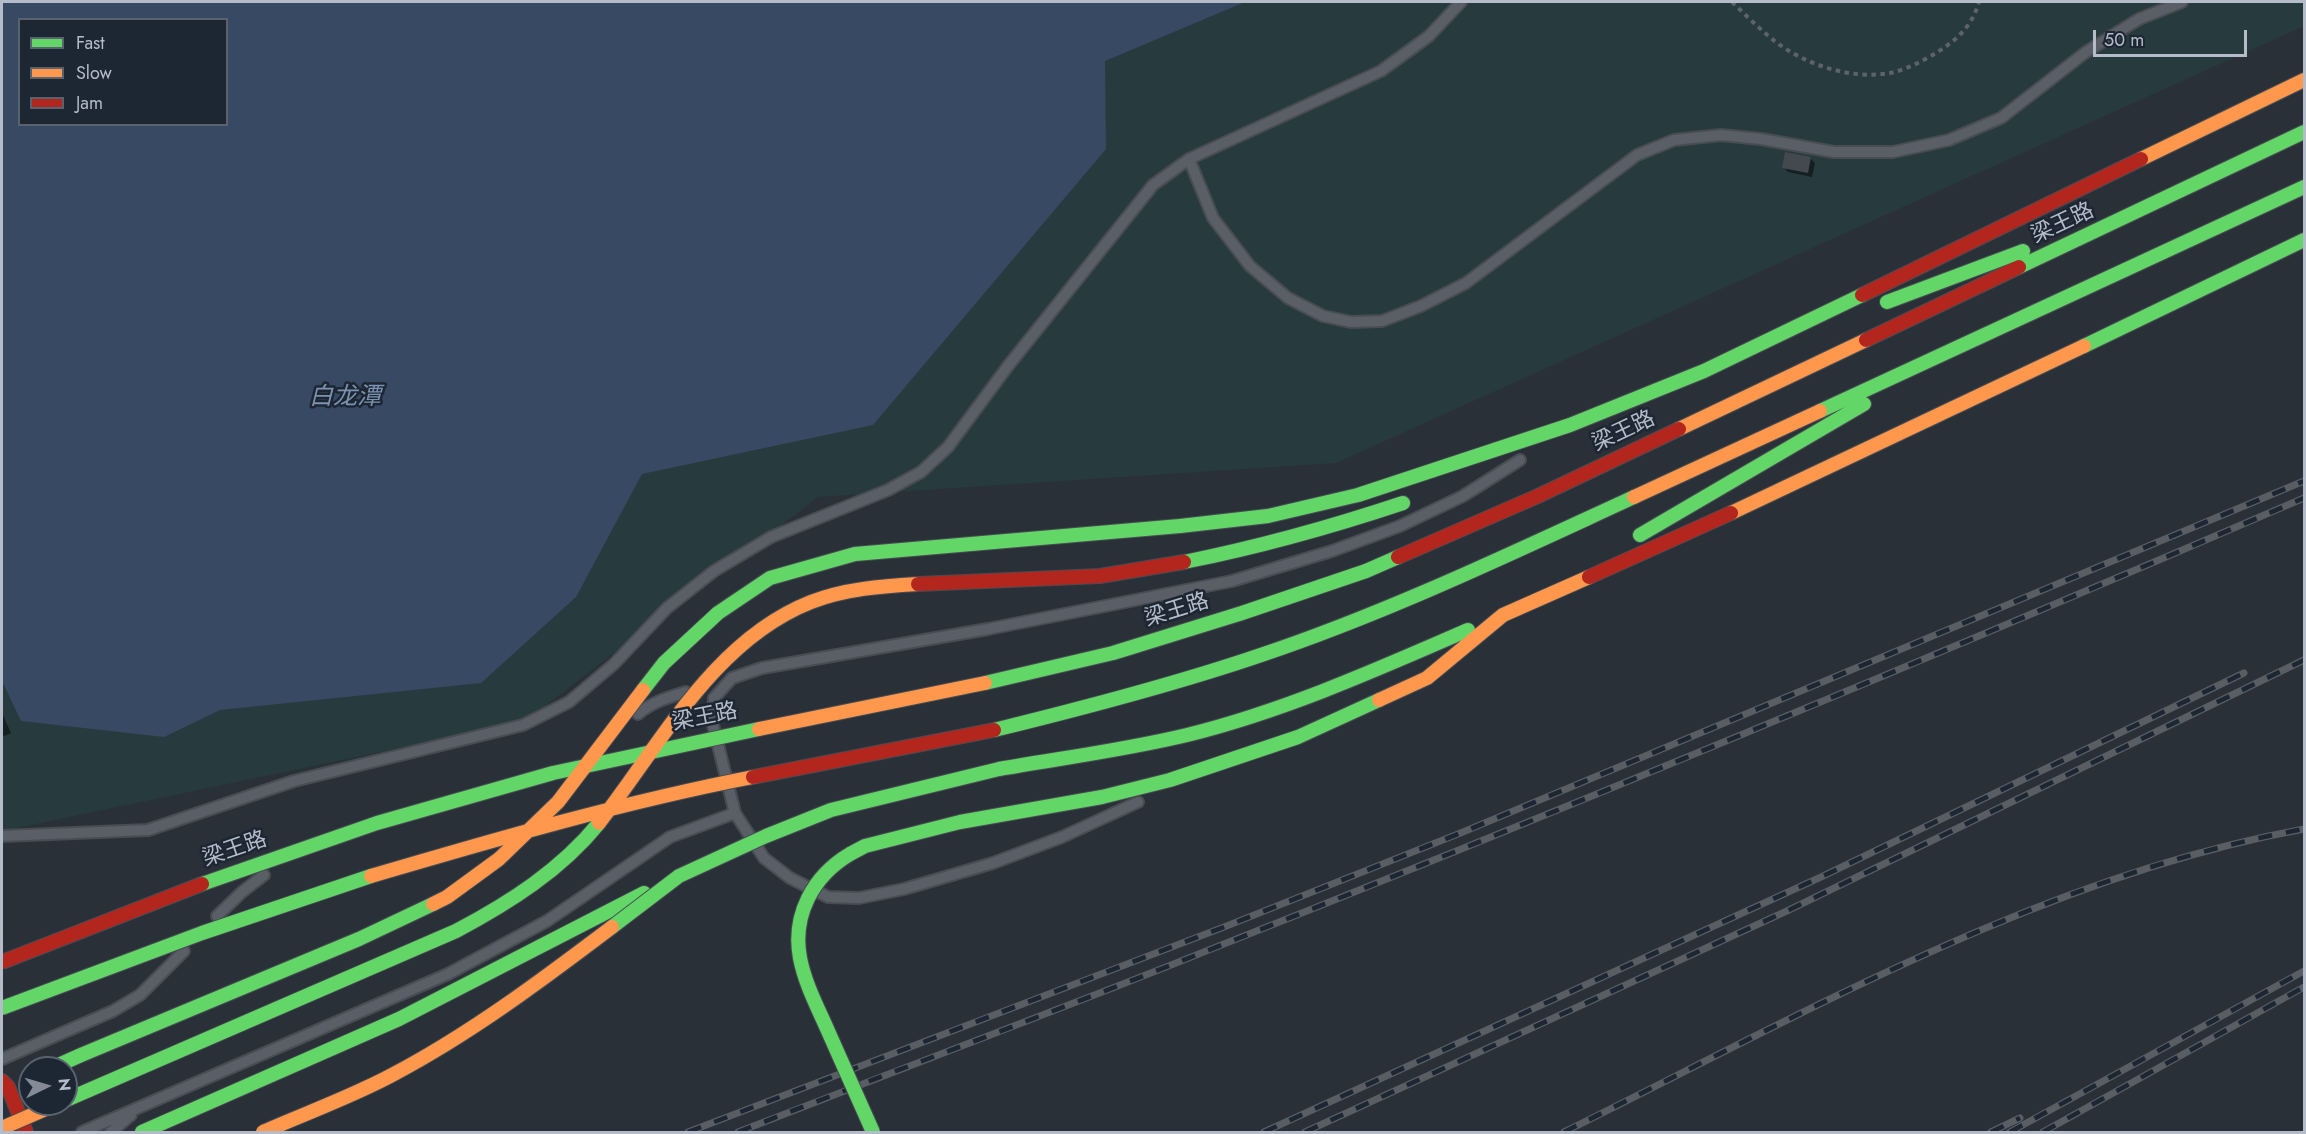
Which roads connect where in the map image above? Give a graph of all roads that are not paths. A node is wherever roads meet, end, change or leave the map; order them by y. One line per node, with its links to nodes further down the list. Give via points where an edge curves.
1 (1461, 2): 5 (lane, via 1429,36 1381,71)
2 (2182, 2): 5 (lane, via 2139,19 2086,52 2001,118 1949,140 1893,152 1834,152 1721,135 1674,140 1637,155 1466,283 1382,321 1351,322 1323,316 1280,291 1250,266 1214,218)
3 (2304, 80): 12 (main road)
4 (2304, 132): 7 (main road, 梁王路)
5 (1189, 159): 23 (lane, via 1153,185 948,447 921,472 888,490 771,537 714,571 667,608 614,664 569,702 523,725 294,781 148,830)
6 (2304, 187): 11 (main road)
7 (2175, 194): 9 (main road); 26 (main road, 梁王路, bridge, via 1538,496 1366,571 1242,614 1113,652 985,683 553,773 388,820 196,886)
8 (2304, 240): 18 (main road, via 1763,499)
9 (1872, 308)
10 (1850, 316): 12 (main road)
11 (1974, 340): 16 (main road); 27 (main road, bridge, via 1402,602 1262,655 1122,699 994,730 689,789 531,829 212,929)
12 (1704, 371): 13 (main road); 28 (main road, bridge, via 1570,425 1358,495 1268,516 855,554 770,579 718,613 664,663 558,802 499,859 447,897 359,939)
13 (1530, 455): 14 (main road); 19 (lane, via 1463,496 1400,526 1232,581 762,668)
14 (1450, 487)
15 (1411, 501): 31 (main road, bridge, via 1262,546 1184,562 1100,576 871,587 811,602 765,626 727,658 691,698 585,839 504,905 456,931)
16 (1626, 543)
17 (1606, 555): 18 (main road)
18 (1503, 615): 20 (main road, via 1427,678 1298,737); 25 (main road, bridge, via 1376,670 1241,720 1155,741 999,769 831,810)
19 (732, 678): 21 (lane, via 644,709 591,768 577,780); 22 (lane, via 714,698 712,721)
20 (1205, 769): 22 (lane, via 1062,837 982,866 859,898 828,897 790,878 764,858); 40 (main road, bridge, via 1102,797 901,836 865,846 837,860 821,875 802,911 798,934 800,959)
21 (557, 787)
22 (735, 813): 32 (lane, via 670,837 547,921 448,974)
23 (2, 836)
24 (357, 842): 29 (lane, via 267,873 242,892 140,995 113,1011)
25 (679, 876): 38 (main road, bridge, via 399,1019); 39 (main road, bridge, via 548,976 463,1032 392,1075)
26 (2, 962)
27 (2, 1008)
28 (78, 1057)
29 (2, 1059)
30 (10, 1083): 35 (main road)
31 (78, 1095)
32 (140, 1108): 36 (lane); 37 (lane)
33 (30, 1116): 34 (main road, bridge)
34 (2, 1128)
35 (26, 1132)
36 (82, 1132)
37 (111, 1132)
38 (142, 1132)
39 (263, 1132)
40 (873, 1132)

